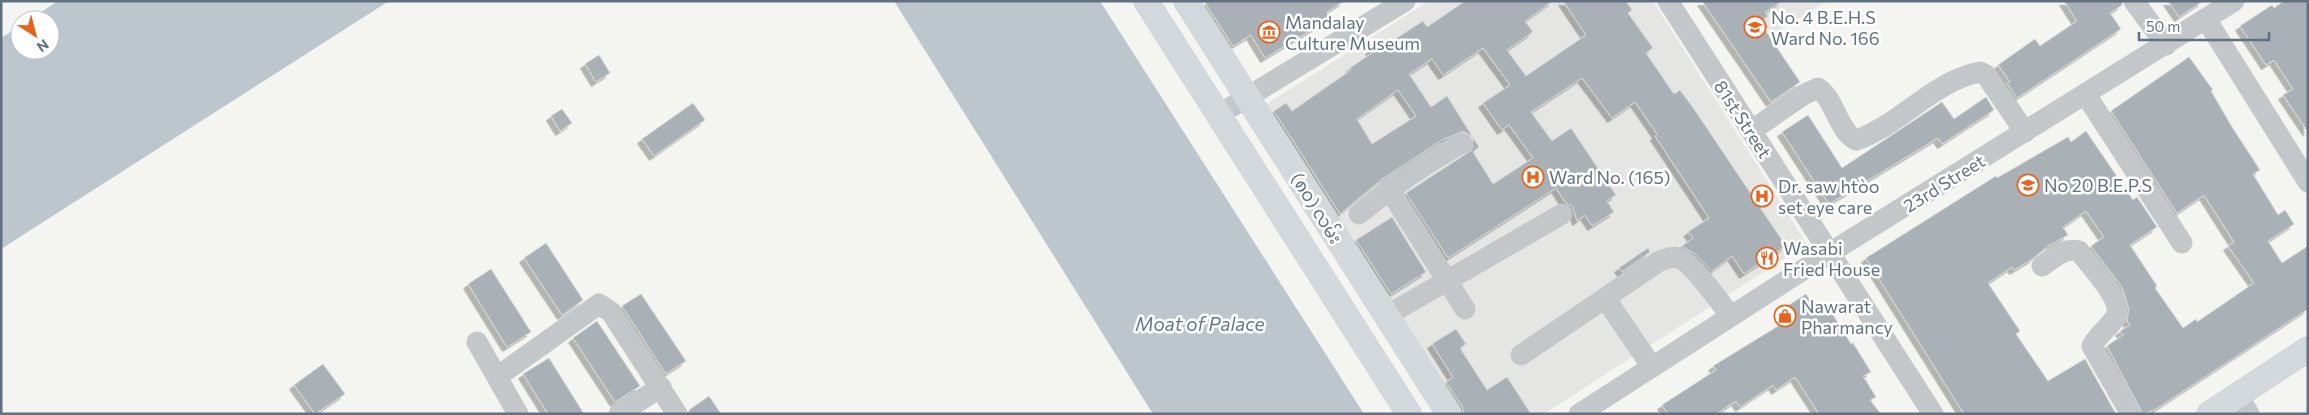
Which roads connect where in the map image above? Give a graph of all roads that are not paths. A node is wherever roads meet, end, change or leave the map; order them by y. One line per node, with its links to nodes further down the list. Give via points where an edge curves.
1 (1146, 1): 11 (main road, (၈၀) လမ်း)
2 (1186, 1): 10 (main road, (၈၀) လမ်း)
3 (1405, 1): 10 (street)
4 (1668, 1): 12 (street, 81st Street)
5 (2134, 1): 8 (street)
6 (2234, 1): 7 (street, 23rd Street)
7 (2206, 19): 8 (street, 23rd Street); 15 (street)
8 (2166, 45): 9 (street, 23rd Street)
9 (2086, 94): 13 (street, 23rd Street); 19 (street)
10 (1247, 97): 11 (street); 25 (main road, (၈၀) လမ်း)
11 (1218, 116): 37 (main road, (၈၀) လမ်း)
12 (1750, 131): 13 (street, via 1818,88 1826,94 1849,134 1856,140 1944,86 1980,72); 20 (street, 81st Street)
13 (2025, 132): 20 (street, 23rd Street)
14 (1462, 143): 16 (street)
15 (2308, 182)
16 (1389, 189): 17 (street); 22 (street)
17 (1359, 214)
18 (1562, 214): 22 (street)
19 (2182, 243)
20 (1831, 252): 26 (street, 23rd Street); 40 (street, 81st Street)
21 (2042, 266): 41 (street, via 2062,252 2079,251 2113,295 2118,312 2092,346)
22 (1448, 281): 24 (street); 25 (street)
23 (1605, 298): 26 (street, via 1658,262 1672,257 1681,258); 29 (street); 30 (street)
24 (1465, 309)
25 (1386, 316): 38 (main road, (၈၀) လမ်း)
26 (1731, 316): 30 (street, 23rd Street)
27 (477, 342): 31 (street)
28 (2308, 349): 33 (main road)
29 (1521, 355)
30 (1652, 367): 39 (street, 23rd Street)
31 (497, 377): 32 (street, via 599,304 611,312); 34 (street)
32 (661, 387): 35 (street); 36 (street)
33 (2243, 404): 42 (main road)
34 (518, 414)
35 (619, 414)
36 (677, 414)
37 (1409, 414)
38 (1449, 414)
39 (1579, 414)
40 (1933, 414)
41 (2131, 414)
42 (2209, 414)

